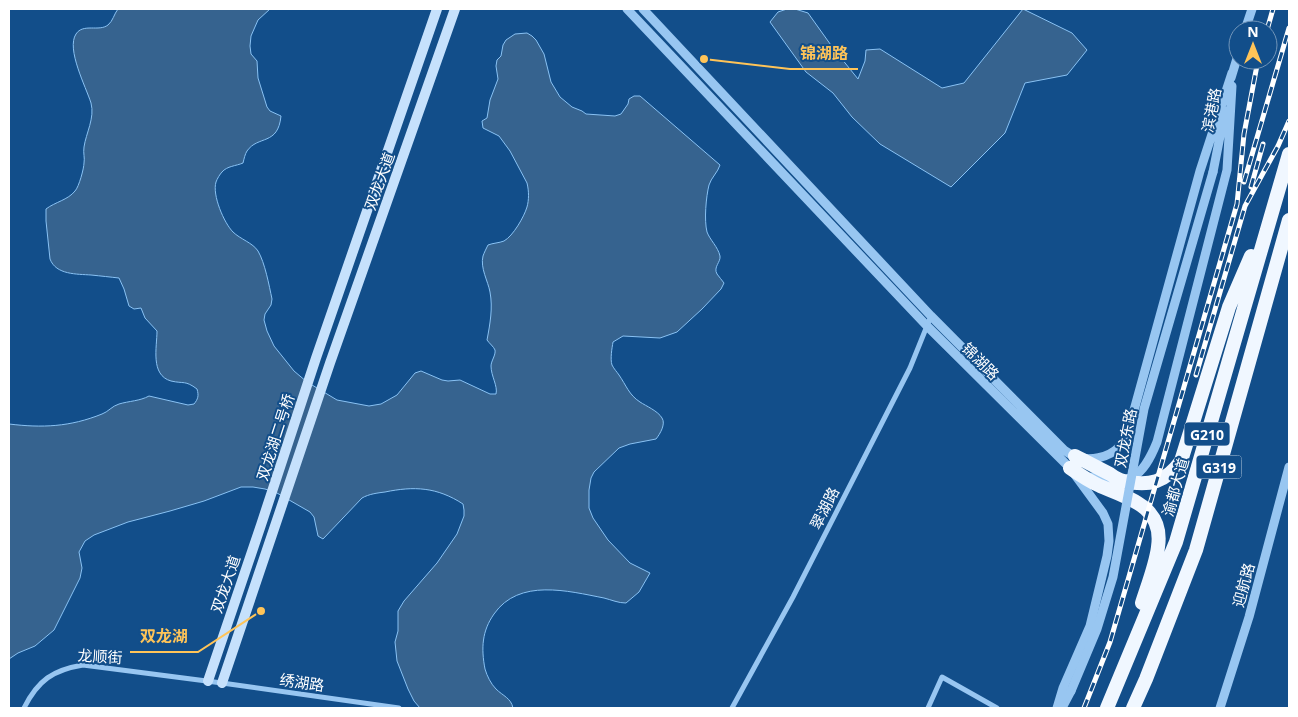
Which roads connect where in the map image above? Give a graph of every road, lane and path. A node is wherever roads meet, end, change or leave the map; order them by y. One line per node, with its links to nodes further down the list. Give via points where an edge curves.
1 (437, 9): 13 (main road, 双龙大道)
2 (456, 9): 14 (main road, 双龙大道)
3 (627, 9): 12 (street, 锦湖路)
4 (643, 9): 11 (street, 锦湖路)
5 (1233, 70): 6 (street, 滨港路)
6 (1232, 73): 8 (street, 滨港路); 15 (street, via 1200,171 1128,432 1120,446 1109,454); 17 (street, via 1227,170 1157,442 1146,466 1137,475)
7 (1289, 154): 9 (highway, 渝都大道 / G210)
8 (1213, 172): 29 (street, 双龙东路, bridge, via 1144,409 1113,577 1098,629)
9 (1275, 201): 17 (highway, via 1229,307 1181,461 1174,472 1155,482); 20 (highway, 渝都大道 / G210, via 1176,542)
10 (1289, 220): 31 (highway, G319, via 1196,550)
11 (931, 316): 12 (street, 翠湖路); 15 (street, 锦湖路)
12 (927, 326): 15 (street, 锦湖路); 25 (street, 翠湖路, via 906,377)
13 (316, 358): 18 (main road, 双龙湖二号桥)
14 (330, 363): 19 (main road, 双龙湖二号桥)
15 (1073, 462): 17 (highway); 20 (highway, via 1083,477 1142,505 1156,524 1158,549); 28 (street, via 1103,513 1109,540 1090,626)
16 (1289, 467): 32 (street, 迎航路, via 1249,617)
17 (1122, 481)
18 (261, 525): 21 (main road, 双龙大道)
19 (274, 527): 22 (main road, 双龙大道)
20 (1123, 671): 30 (highway, 渝都大道 / G210)
21 (208, 681): 22 (street, 龙顺街); 23 (street, 龙顺街, via 83,665 52,674 29,697)
22 (222, 683): 24 (street, 绣湖路)
23 (24, 708)
24 (399, 708)
25 (732, 708)
26 (928, 708): 27 (street, via 942,677)
27 (997, 708)
28 (1057, 708)
29 (1062, 708)
30 (1107, 708)
31 (1133, 708)
32 (1220, 708)

